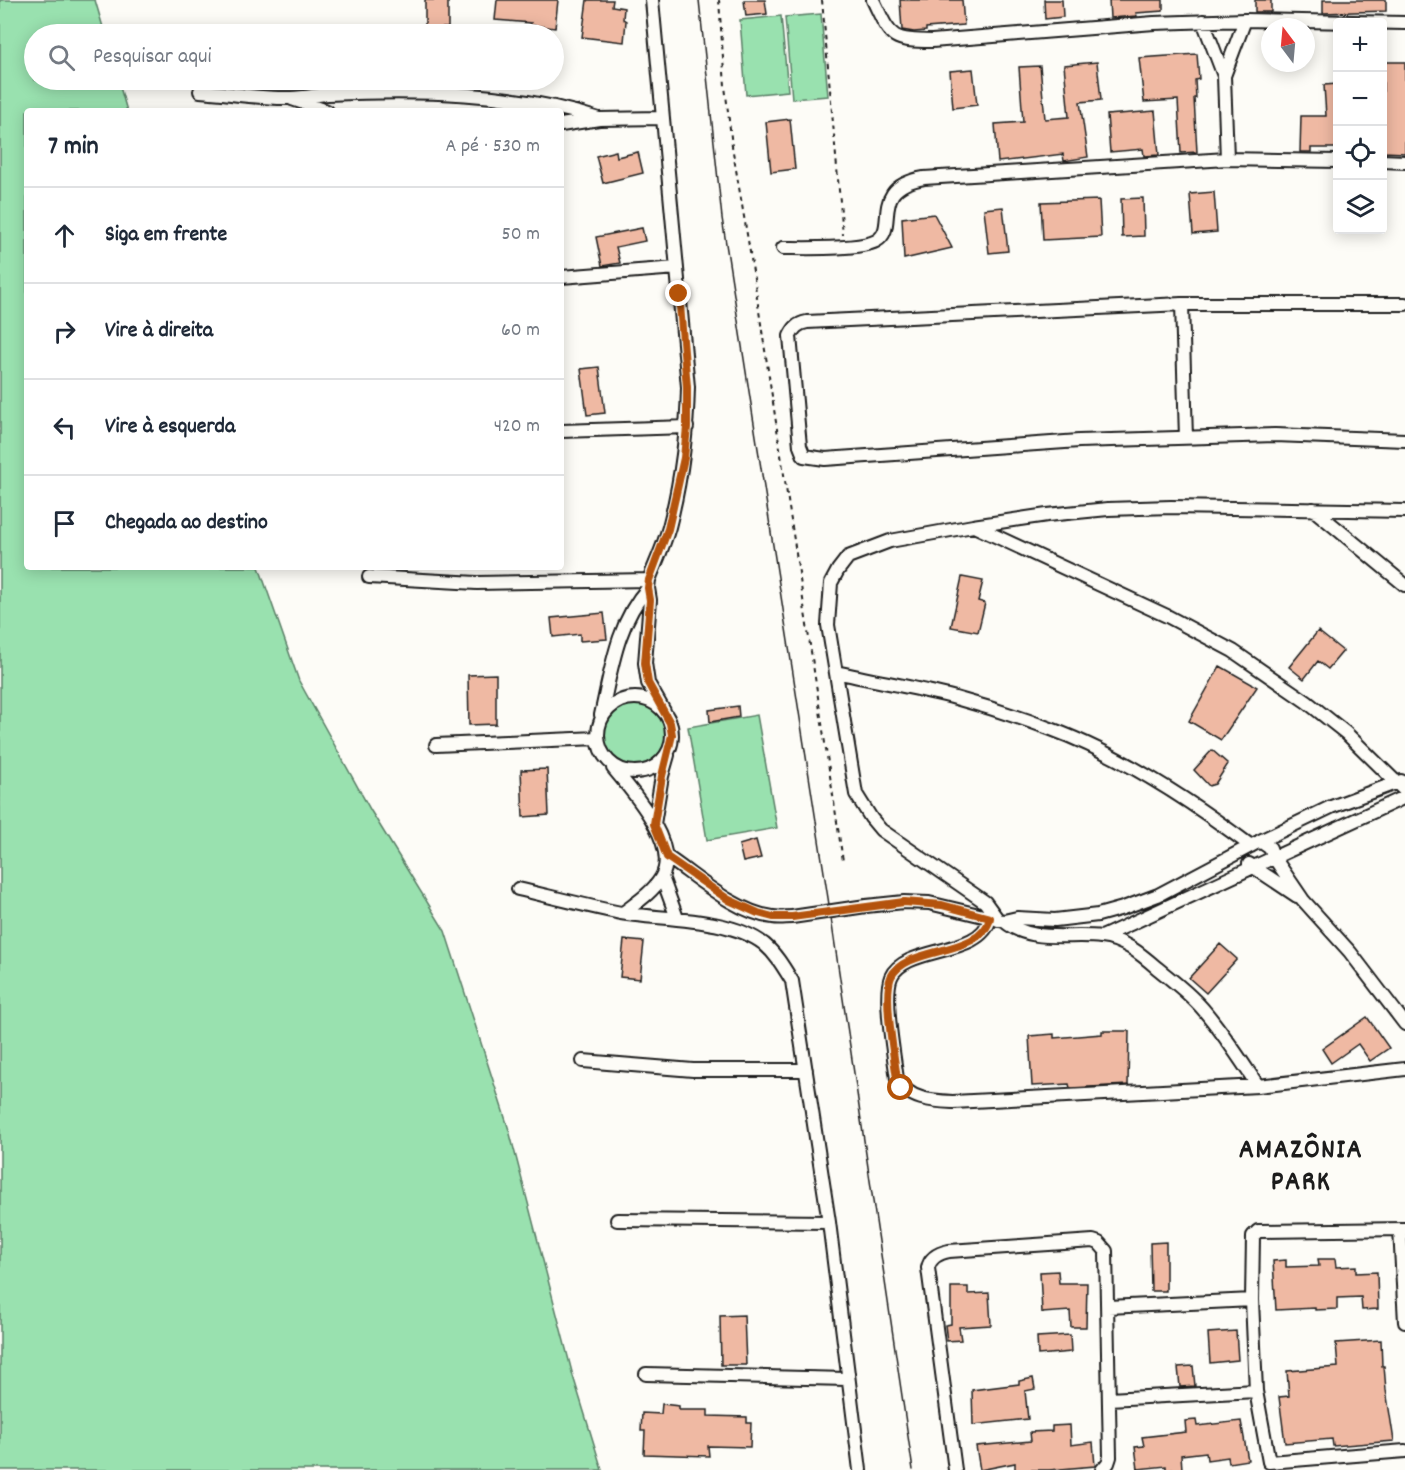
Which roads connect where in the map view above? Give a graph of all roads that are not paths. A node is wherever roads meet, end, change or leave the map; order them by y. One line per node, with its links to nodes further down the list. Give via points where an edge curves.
1 (651, 0): 10 (street)
2 (873, 0): 4 (street, via 889,32 908,41)
3 (1245, 20): 4 (street); 5 (street); 6 (street)
4 (1203, 21): 6 (street)
5 (1405, 23)
6 (1224, 76): 13 (street)
7 (200, 91): 8 (street)
8 (291, 98): 9 (street); 11 (street, via 397,92 489,96 563,107)
9 (319, 108)
10 (661, 118): 11 (street); 18 (street)
11 (599, 119): 12 (street)
12 (564, 125)
13 (1227, 159): 14 (street); 17 (street, via 911,180 891,195 882,236 874,243)
14 (1333, 161)
15 (1387, 161): 16 (street)
16 (1405, 162)
17 (783, 248)
18 (677, 268): 19 (street); 22 (street)
19 (564, 277)
20 (1182, 304): 21 (street); 24 (street); 24 (street, via 807,322 793,329 790,336 804,456 825,459 1079,441)
21 (1405, 304)
22 (687, 427): 23 (street); 30 (street, via 668,529)
23 (564, 431)
24 (1186, 438): 25 (street, via 1275,435)
25 (1405, 440)
26 (1313, 509): 27 (street); 28 (street, via 1108,509); 31 (street)
27 (1405, 511)
28 (973, 526): 32 (street, via 890,541 848,557 831,583 829,601 828,625); 39 (street, via 1157,611 1233,651 1307,702)
29 (369, 577): 30 (street, via 477,583)
30 (649, 584): 33 (street, via 645,663 648,683); 34 (street, via 627,620)
31 (1405, 585)
32 (836, 672): 42 (street, via 950,697 1054,729 1152,779); 51 (street, via 853,782 863,807 881,830 985,902)
33 (664, 711): 34 (street, via 654,703 630,698 618,701); 37 (street, via 672,735)
34 (601, 718): 35 (street)
35 (597, 738): 36 (street); 38 (street, via 600,751)
36 (436, 745)
37 (670, 748): 38 (street, via 655,767 643,772 619,770); 41 (street)
38 (609, 762): 41 (street)
39 (1402, 784): 42 (street, via 1331,807)
40 (1405, 797): 43 (street)
41 (654, 824): 44 (street)
42 (1252, 846): 43 (street, via 1270,848); 45 (street, via 1245,859); 51 (street, via 1158,895 1123,908 1055,920)
43 (1273, 856): 45 (street); 48 (street)
44 (667, 857): 46 (street); 51 (street, bridge, via 712,889 744,907 773,917 904,902 929,903)
45 (1254, 867): 48 (street); 52 (street)
46 (662, 877): 49 (street); 50 (street)
47 (518, 889): 49 (street)
48 (1303, 900): 53 (street, via 1350,952)
49 (623, 913): 50 (street)
50 (677, 918): 56 (street, via 737,930 764,944 778,958 792,981)
51 (997, 920): 52 (street, via 1034,934); 57 (street, via 973,940 902,965 891,978 889,1001 897,1079 908,1093 930,1101 953,1102)
52 (1102, 937): 57 (street, via 1133,948 1200,1006)
53 (1405, 1024)
54 (583, 1061): 56 (street, via 693,1070)
55 (1405, 1069): 57 (street)
56 (806, 1070): 59 (street)
57 (1258, 1086)
58 (616, 1220): 59 (street)
59 (829, 1222): 65 (street)
60 (1402, 1229): 61 (street, via 1258,1231 1253,1236); 63 (street)
61 (1252, 1300): 62 (street); 66 (street)
62 (1108, 1306): 67 (street); 70 (street, via 1106,1251 1100,1243 949,1251 934,1256 928,1268)
63 (1405, 1322)
64 (646, 1374): 65 (street)
65 (847, 1379): 69 (street)
66 (1256, 1391): 67 (street); 68 (street, via 1269,1462)
67 (1109, 1399): 71 (street, via 1110,1457)
68 (1405, 1450)
69 (860, 1470)
70 (955, 1470)
71 (1102, 1470)

